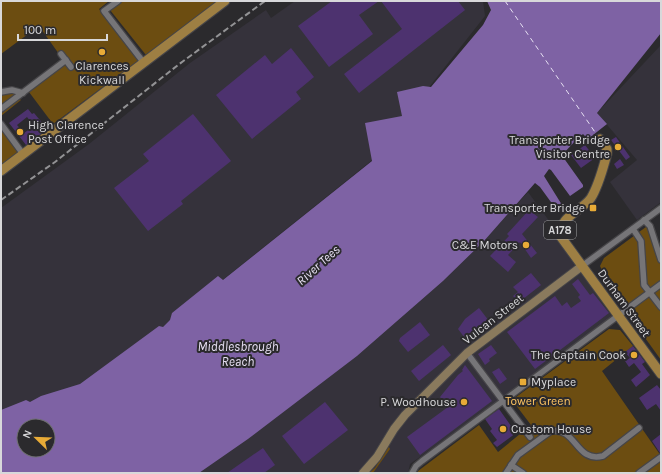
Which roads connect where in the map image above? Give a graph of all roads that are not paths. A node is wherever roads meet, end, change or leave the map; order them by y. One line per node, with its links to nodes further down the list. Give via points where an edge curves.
1 (118, 1): 5 (street, via 104,11)
2 (225, 1): 5 (main road)
3 (61, 54): 4 (street)
4 (66, 60): 6 (street); 8 (street)
5 (144, 63): 12 (main road)
6 (72, 67)
7 (1, 92): 8 (street, via 12,90)
8 (23, 93): 9 (street)
9 (1, 109)
10 (1, 124): 12 (street)
11 (600, 139): 18 (main road, A178, via 607,149 607,154 595,191 589,200 562,224 560,230 561,237)
12 (24, 154): 13 (main road)
13 (1, 171)
14 (661, 208): 15 (street, Vulcan Street)
15 (644, 220): 16 (street, Vulcan Street); 17 (street, via 650,226)
16 (633, 228): 18 (street, Vulcan Street); 20 (street, via 641,241 644,285)
17 (661, 260)
18 (582, 266): 22 (main road, Durham Street / A178); 23 (street, Vulcan Street)
19 (661, 284): 20 (street)
20 (649, 293): 21 (street); 22 (street)
21 (661, 307)
22 (618, 316): 24 (main road, Durham Street / A178); 25 (street)
23 (467, 354): 25 (street); 30 (street, Vulcan Street, via 405,415 377,458)
24 (661, 374)
25 (503, 401): 27 (street); 31 (street, via 422,461)
26 (639, 428): 29 (street, via 603,456 596,458 585,455 564,432 551,431 518,454)
27 (530, 437)
28 (661, 457): 34 (street)
29 (512, 465): 32 (street); 33 (street)
30 (363, 473)
31 (412, 473)
32 (506, 473)
33 (524, 473)
34 (639, 473)

